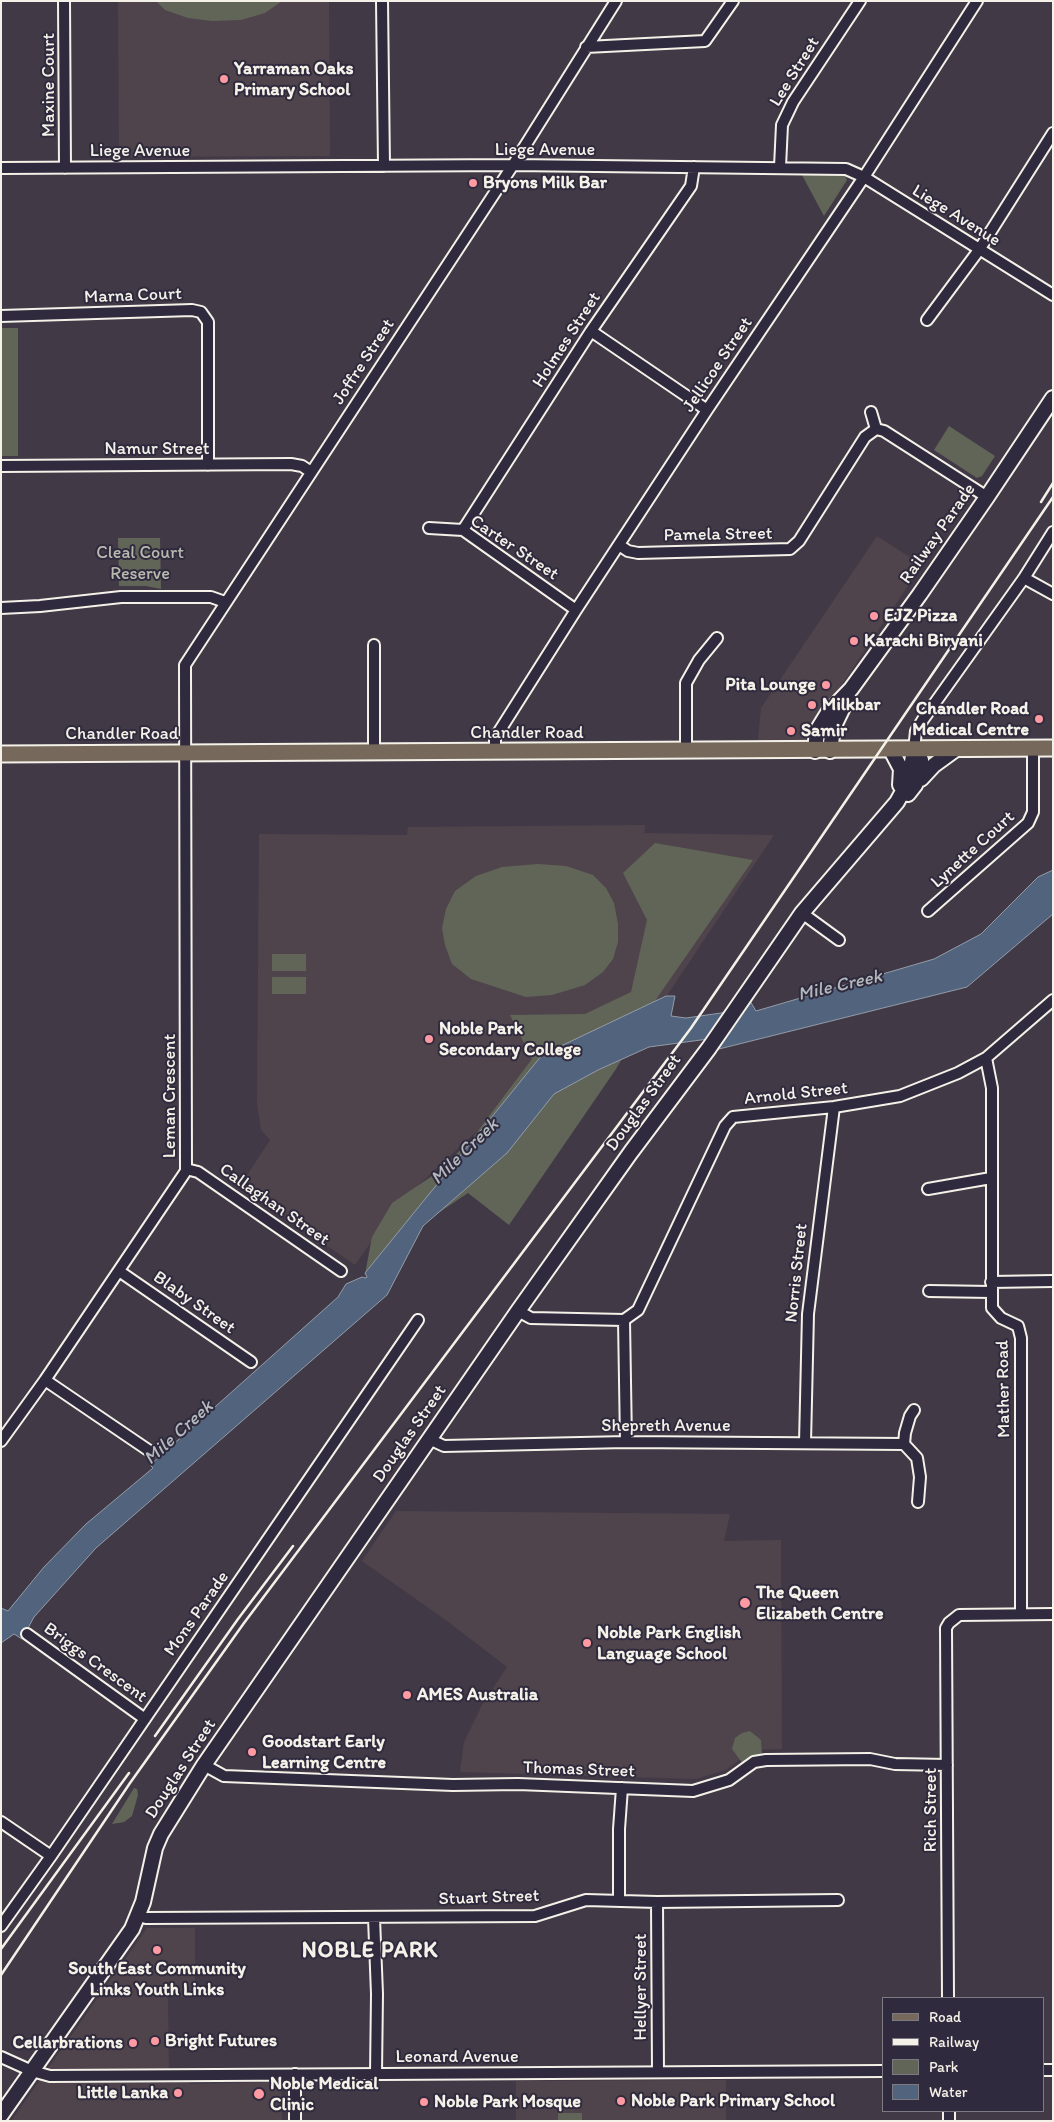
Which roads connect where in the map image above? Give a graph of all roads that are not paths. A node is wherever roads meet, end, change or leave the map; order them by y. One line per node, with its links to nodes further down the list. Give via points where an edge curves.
1 (64, 1): 14 (street, Maxine Court)
2 (382, 1): 9 (street)
3 (616, 1): 7 (street, Joffre Street)
4 (733, 1): 7 (street, via 705,41)
5 (860, 1): 12 (street, Lee Street, via 793,102 782,125)
6 (977, 1): 15 (street, Jellicoe Street)
7 (586, 47): 10 (street, Joffre Street)
8 (1053, 133): 16 (street)
9 (384, 166): 10 (street, Liege Avenue); 14 (street, Liege Avenue)
10 (513, 166): 11 (street, Liege Avenue); 27 (street, Joffre Street)
11 (694, 167): 12 (street, Liege Avenue); 20 (street, Holmes Street, via 691,186)
12 (780, 167): 15 (street, Liege Avenue, via 846,169)
13 (1, 168): 14 (street, Liege Avenue)
14 (65, 168)
15 (864, 177): 16 (street, Liege Avenue); 22 (street, Jellicoe Street)
16 (979, 250): 17 (street, Liege Avenue); 19 (street)
17 (1053, 295)
18 (1, 316): 25 (street, Marna Court, via 201,312 208,322)
19 (927, 320)
20 (591, 331): 22 (street); 30 (street, Holmes Street)
21 (1053, 398): 28 (main road, Railway Parade)
22 (707, 410): 32 (street, Jellicoe Street)
23 (871, 412): 24 (street)
24 (876, 429): 28 (street, via 884,431); 32 (street, Pamela Street, via 865,437 799,541 790,549 638,553)
25 (208, 465): 26 (street, Namur Street); 27 (street, Namur Street, via 291,464)
26 (1, 466)
27 (311, 472): 35 (street, Joffre Street)
28 (987, 498): 47 (main road, Railway Parade, via 851,689)
29 (429, 528): 30 (street, Carter Street)
30 (463, 530): 37 (street, Carter Street)
31 (1053, 532): 33 (street)
32 (619, 545): 37 (street, Jellicoe Street)
33 (1024, 578): 34 (street); 44 (street, via 922,721)
34 (1053, 594)
35 (225, 602): 36 (street, via 212,596 121,597); 49 (street, Joffre Street, via 185,665)
36 (1, 608)
37 (576, 610): 45 (street, Jellicoe Street, via 496,738)
38 (717, 638): 46 (street, via 686,683)
39 (374, 644): 48 (street)
40 (1033, 748): 41 (main road, Chandler Road); 42 (main road, Chandler Road); 53 (street, Lynette Court, via 1033,812 1028,823)
41 (1053, 748)
42 (956, 749): 44 (main road, Chandler Road); 51 (main road, Douglas Street, via 933,765)
43 (891, 750): 44 (main road, Chandler Road); 47 (main road, Chandler Road); 52 (main road, via 902,776)
44 (914, 750): 51 (main road, via 922,768); 52 (main road, Douglas Street, via 909,780)
45 (495, 751): 46 (main road, Chandler Road); 48 (main road, Chandler Road)
46 (686, 751): 47 (main road, Chandler Road)
47 (822, 751)
48 (374, 752): 49 (main road, Chandler Road)
49 (185, 753): 50 (main road, Chandler Road); 59 (street, Leman Crescent)
50 (1, 754)
51 (915, 785): 52 (main road, Douglas Street)
52 (895, 804): 54 (main road, Douglas Street)
53 (928, 911)
54 (802, 912): 55 (street); 67 (main road, Douglas Street)
55 (839, 940)
56 (1053, 1000): 57 (street, Arnold Street)
57 (986, 1058): 58 (street, Arnold Street, via 900,1096); 60 (street, Mather Road, via 992,1088)
58 (834, 1107): 69 (street, Arnold Street, via 733,1117 725,1126 638,1310); 76 (street, Norris Street, via 808,1314)
59 (186, 1169): 62 (street, Leman Crescent); 63 (street, Callaghan Street, via 198,1172)
60 (991, 1178): 61 (street); 65 (street, Mather Road)
61 (928, 1189)
62 (120, 1271): 70 (street, Blaby Street); 71 (street, Leman Crescent)
63 (341, 1271)
64 (1053, 1281): 65 (street)
65 (991, 1287): 66 (street); 80 (street, Mather Road, via 992,1308 1001,1318 1018,1326 1021,1338)
66 (929, 1291)
67 (518, 1311): 69 (street, via 531,1318); 73 (main road, Douglas Street)
68 (418, 1320): 83 (street, Mons Parade)
69 (624, 1320): 75 (street)
70 (251, 1362)
71 (45, 1380): 74 (street, Leman Crescent); 78 (street)
72 (914, 1410): 77 (street)
73 (429, 1439): 75 (street, Shepreth Avenue, via 444,1446); 84 (main road, Douglas Street)
74 (1, 1441)
75 (626, 1442): 76 (street, Shepreth Avenue)
76 (805, 1443): 77 (street, Shepreth Avenue)
77 (904, 1444): 79 (street, via 917,1458 920,1477)
78 (151, 1452)
79 (918, 1502)
80 (1021, 1614): 81 (street); 85 (street, Rich Street, via 959,1615 948,1623)
81 (1053, 1614)
82 (27, 1634): 83 (street, Briggs Crescent)
83 (145, 1718): 88 (street, Mons Parade)
84 (204, 1765): 86 (street, Thomas Street, via 224,1776); 92 (main road, Douglas Street, via 160,1834)
85 (947, 1765): 86 (street, Thomas Street, via 895,1764 870,1759 766,1760 754,1762 730,1780 693,1791); 95 (street, Rich Street)
86 (622, 1788): 89 (street)
87 (1, 1822): 88 (street)
88 (51, 1856): 94 (street, Mons Parade)
89 (619, 1900): 91 (street, Stuart Street); 93 (street, Stuart Street, via 578,1901 534,1916)
90 (838, 1900): 91 (street, Stuart Street)
91 (657, 1902): 99 (street, Hellyer Street)
92 (139, 1916): 93 (street, Stuart Street); 97 (main road, Douglas Street)
93 (374, 1918): 101 (street)
94 (1, 1926)
95 (948, 1997)
96 (1, 2057): 97 (street, Leonard Avenue)
97 (32, 2070): 100 (street, Leonard Avenue, via 50,2076); 102 (main road, Douglas Street)
98 (882, 2071): 99 (street, Leonard Avenue)
99 (658, 2072): 101 (street, Leonard Avenue)
100 (295, 2074): 101 (street, Leonard Avenue); 103 (street)
101 (376, 2074)
102 (1, 2115)
103 (295, 2121)

